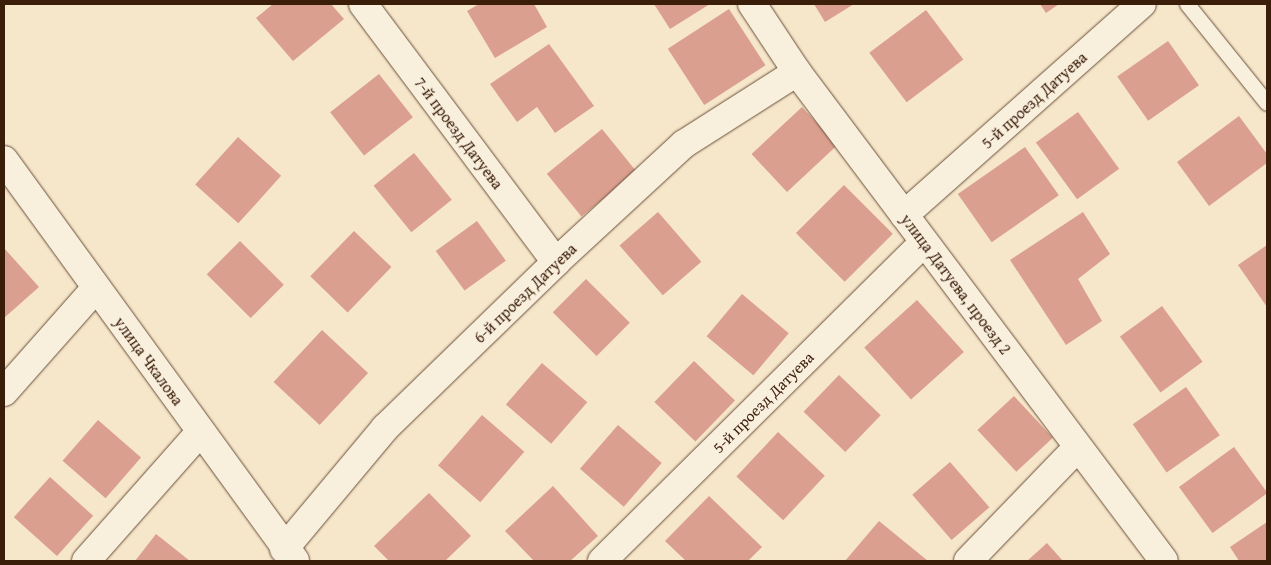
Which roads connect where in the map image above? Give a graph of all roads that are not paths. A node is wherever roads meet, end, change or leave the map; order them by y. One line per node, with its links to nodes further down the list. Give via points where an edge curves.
1 (363, 4): 10 (street, 7-й проезд Датуева)
2 (752, 4): 5 (street, улица Датуева, проезд 2)
3 (1142, 4): 8 (street, 5-й проезд Датуева)
4 (1187, 4): 6 (lane)
5 (797, 72): 8 (street, улица Датуева, проезд 2); 10 (street, 6-й проезд Датуева, via 684,144)
6 (1267, 103)
7 (4, 160): 11 (street, улица Чкалова)
8 (904, 215): 9 (street, улица Датуева, проезд 2)
9 (924, 242): 14 (street, улица Датуева, проезд 2); 17 (street, 5-й проезд Датуева)
10 (556, 262): 15 (street, 6-й проезд Датуева, via 385,428)
11 (96, 288): 12 (street); 13 (street, улица Чкалова)
12 (4, 392)
13 (200, 432): 15 (street, улица Чкалова); 16 (street)
14 (1078, 447): 18 (street); 19 (street, улица Датуева, проезд 2)
15 (289, 555)
16 (86, 561)
17 (602, 561)
18 (968, 561)
19 (1164, 561)

